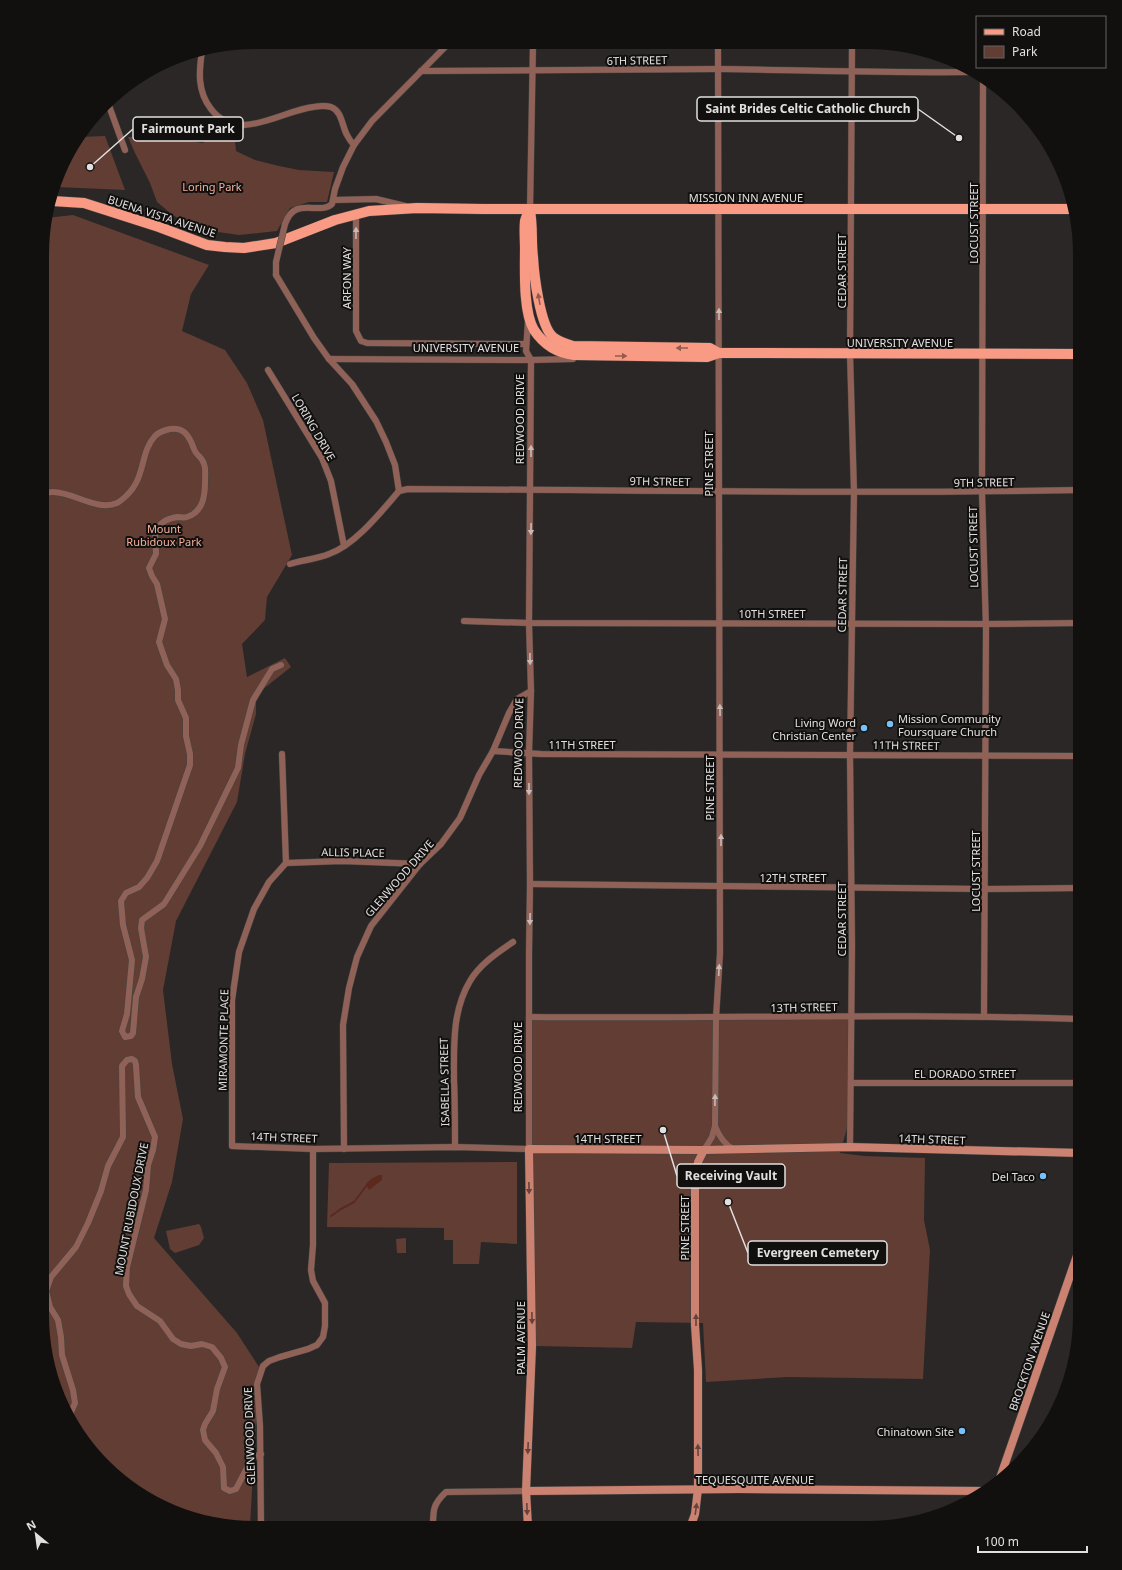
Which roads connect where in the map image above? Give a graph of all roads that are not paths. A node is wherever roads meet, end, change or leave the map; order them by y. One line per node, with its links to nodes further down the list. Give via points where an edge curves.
1 (443, 49): 7 (street)
2 (532, 49): 8 (street, REDWOOD DRIVE)
3 (718, 49): 6 (street, PINE STREET)
4 (852, 49): 9 (street, CEDAR STREET)
5 (201, 56): 13 (street, via 199,77 201,91 208,106 227,123 246,125 264,122 302,108 324,105 333,108 340,116)
6 (718, 69): 8 (street, 6TH STREET); 9 (street, 6TH STREET); 20 (street, PINE STREET)
7 (421, 71): 8 (street, 6TH STREET); 13 (street, via 372,121)
8 (532, 71): 19 (street, REDWOOD DRIVE)
9 (852, 72): 10 (street, 6TH STREET); 18 (street, CEDAR STREET)
10 (963, 72)
11 (983, 85): 21 (street, LOCUST STREET)
12 (110, 108): 14 (street)
13 (354, 145): 15 (street, via 340,175)
14 (125, 150)
15 (334, 200): 17 (street, MISSION INN AVENUE, via 376,199); 34 (street, bridge, via 330,206 305,207 291,215 285,224 276,262 276,274 314,338)
16 (56, 201): 23 (main road, BUENA VISTA AVENUE, via 84,203 207,245 225,247 276,243)
17 (417, 208): 19 (main road, MISSION INN AVENUE); 23 (main road, MISSION INN AVENUE, via 381,209)
18 (851, 208): 20 (main road, MISSION INN AVENUE); 21 (main road, MISSION INN AVENUE); 30 (street, CEDAR STREET)
19 (530, 209): 20 (main road, MISSION INN AVENUE); 24 (main road, REDWOOD DRIVE, via 525,222); 26 (main road, REDWOOD DRIVE, one-way to 19, via 544,322 539,298)
20 (718, 209): 29 (street, PINE STREET, one-way to 20)
21 (983, 209): 22 (main road, MISSION INN AVENUE); 31 (street, LOCUST STREET)
22 (1068, 209)
23 (356, 214): 27 (street, ARFON WAY, one-way to 23, via 356,331)
24 (528, 307): 25 (main road, REDWOOD DRIVE); 28 (street, REDWOOD DRIVE)
25 (535, 331): 26 (street); 28 (street); 33 (main road, UNIVERSITY AVENUE, via 549,346 562,354)
26 (550, 333): 29 (main road, UNIVERSITY AVENUE, one-way to 26, via 710,348 573,346 553,337)
27 (361, 341): 28 (street, UNIVERSITY AVENUE)
28 (526, 341): 35 (street, REDWOOD DRIVE, via 526,351)
29 (719, 353): 30 (main road, UNIVERSITY AVENUE); 33 (main road, UNIVERSITY AVENUE, one-way to 29, via 710,357); 41 (street, PINE STREET)
30 (850, 354): 31 (main road, UNIVERSITY AVENUE); 42 (street, CEDAR STREET)
31 (983, 354): 32 (main road, UNIVERSITY AVENUE); 43 (street, LOCUST STREET)
32 (1073, 354)
33 (604, 356): 35 (street, UNIVERSITY AVENUE)
34 (329, 358): 35 (street, UNIVERSITY AVENUE); 39 (street, via 352,384 376,421 395,465)
35 (531, 360): 37 (street, REDWOOD DRIVE, one-way to 35)
36 (268, 370): 44 (street, LORING DRIVE, via 322,458 331,481)
37 (531, 490): 39 (street, 9TH STREET); 41 (street, 9TH STREET); 47 (street, REDWOOD DRIVE, one-way to 47)
38 (1073, 490): 43 (street, 9TH STREET)
39 (400, 491): 44 (street)
40 (49, 492): 52 (street, via 108,506 118,502 133,489 142,471 147,448 155,436 176,428 183,430 189,437 195,452 202,457 205,465 204,499 200,508 187,517 166,519 159,525 155,530 156,554 149,568 165,619 159,642 167,665 176,679 178,700 186,718 190,765 157,861 139,887 126,893 121,901 123,925 132,960 127,1014 122,1031 125,1037 133,1033 136,997 145,963 142,920 164,904 200,846 238,768 241,745 253,700 272,669)
41 (719, 492): 42 (street, 9TH STREET); 48 (street, PINE STREET)
42 (854, 492): 43 (street, 9TH STREET); 50 (street, CEDAR STREET)
43 (982, 492): 51 (street, LOCUST STREET)
44 (344, 546): 45 (street, via 329,554)
45 (290, 564)
46 (464, 621): 47 (street, 10TH STREET)
47 (529, 623): 48 (street, 10TH STREET); 53 (street, REDWOOD DRIVE, one-way to 53)
48 (719, 623): 50 (street, 10TH STREET); 58 (street, PINE STREET, one-way to 48)
49 (1073, 623): 51 (street, 10TH STREET)
50 (852, 624): 51 (street, 10TH STREET); 57 (street, CEDAR STREET)
51 (985, 624): 60 (street, LOCUST STREET)
52 (282, 665)
53 (531, 691): 54 (street, GLENWOOD DRIVE, via 517,699); 56 (street, REDWOOD DRIVE)
54 (493, 751): 56 (street, 11TH STREET); 62 (street, GLENWOOD DRIVE, via 460,818 441,844)
55 (282, 754): 61 (street)
56 (529, 754): 58 (street, 11TH STREET); 63 (street, REDWOOD DRIVE, one-way to 63)
57 (850, 754): 58 (street, 11TH STREET); 60 (street, 11TH STREET); 65 (street, CEDAR STREET)
58 (720, 755): 64 (street, PINE STREET, one-way to 58)
59 (1073, 756): 60 (street, 11TH STREET)
60 (986, 757): 67 (street, LOCUST STREET)
61 (286, 863): 62 (street, ALLIS PLACE, via 342,861); 77 (street, MIRAMONTE PLACE, via 269,882 254,909 239,952 232,1000)
62 (420, 864): 81 (street, GLENWOOD DRIVE, via 371,926 357,957 343,1024)
63 (530, 884): 64 (street, 12TH STREET); 71 (street, REDWOOD DRIVE, one-way to 71)
64 (721, 886): 65 (street, 12TH STREET); 72 (street, PINE STREET, one-way to 64)
65 (851, 887): 67 (street, 12TH STREET); 69 (street, CEDAR STREET)
66 (1073, 888): 67 (street, 12TH STREET)
67 (985, 890): 70 (street, LOCUST STREET)
68 (513, 942): 78 (street, ISABELLA STREET, via 480,968 460,1001 454,1032)
69 (851, 1016): 70 (street, 13TH STREET); 72 (street, 13TH STREET); 74 (street, CEDAR STREET)
70 (984, 1016): 73 (street, 13TH STREET)
71 (529, 1018): 72 (street, 13TH STREET); 82 (street, REDWOOD DRIVE)
72 (716, 1018): 76 (street, PINE STREET, one-way to 72)
73 (1073, 1019)
74 (851, 1083): 75 (street, EL DORADO STREET); 79 (street, CEDAR STREET)
75 (1073, 1083)
76 (715, 1126): 83 (street, via 722,1140); 84 (street, PINE STREET)
77 (232, 1146): 80 (street, 14TH STREET)
78 (455, 1147): 81 (street, 14TH STREET); 82 (street, 14TH STREET)
79 (850, 1147): 83 (street, 14TH STREET); 85 (street, 14TH STREET)
80 (313, 1149): 81 (street, 14TH STREET); 90 (street, GLENWOOD DRIVE, via 311,1270 313,1281 325,1303 325,1326 323,1337 317,1345 269,1361 263,1366 257,1384)
81 (344, 1149)
82 (529, 1149): 84 (street, 14TH STREET); 93 (street, PALM AVENUE, one-way to 93, via 532,1346)
83 (735, 1149): 84 (street, 14TH STREET)
84 (704, 1150): 92 (street, PINE STREET, one-way to 84, via 695,1181 698,1162)
85 (1073, 1153)
86 (1073, 1267): 91 (street, BROCKTON AVENUE)
87 (49, 1283): 90 (street, MOUNT RUBIDOUX DRIVE, via 76,1247 101,1191 108,1166 123,1137 122,1066 127,1060 132,1059 136,1065 138,1097 155,1136 154,1150 148,1165 146,1190 127,1267 126,1286 137,1306 160,1321 173,1339 181,1344 202,1344 212,1347 221,1358 225,1368 217,1389 213,1411 203,1430 205,1440 223,1467 224,1488 230,1491 236,1489 252,1458)
88 (49, 1303): 89 (street, MOUNT RUBIDOUX DRIVE, via 58,1320 62,1355 73,1390 75,1403)
89 (72, 1411)
90 (261, 1454): 95 (street, GLENWOOD DRIVE)
91 (1003, 1470)
92 (698, 1489): 93 (street, TEQUESQUITE AVENUE); 94 (street, TEQUESQUITE AVENUE); 98 (street, PINE STREET, one-way to 92)
93 (526, 1491): 96 (street, via 446,1492 437,1500); 97 (street, PALM AVENUE, one-way to 97)
94 (974, 1492)
95 (261, 1521)
96 (433, 1521)
97 (528, 1521)
98 (692, 1521)

